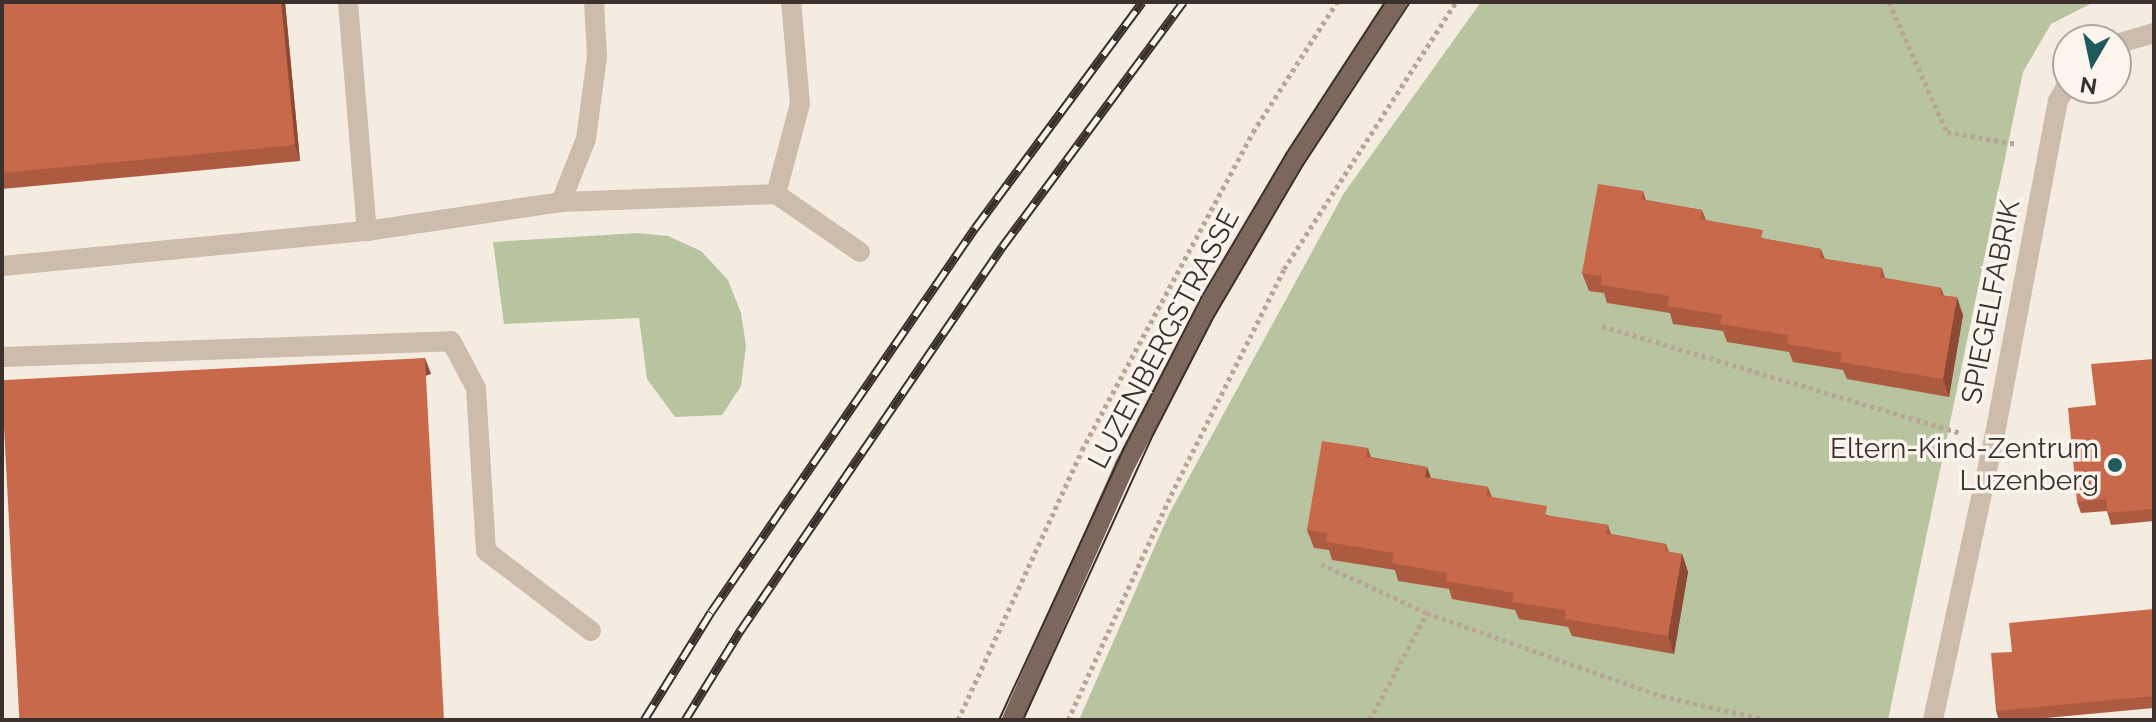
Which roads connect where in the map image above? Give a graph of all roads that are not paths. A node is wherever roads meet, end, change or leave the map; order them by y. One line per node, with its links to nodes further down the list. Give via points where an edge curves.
1 (348, 2): 10 (street)
2 (594, 2): 9 (street, via 597,57 586,139)
3 (791, 2): 8 (street, via 800,104)
4 (1397, 2): 15 (main road, LUZENBERGSTRASSE, via 1294,160 1206,311 1124,467)
5 (2154, 33): 6 (street)
6 (2132, 39)
7 (2057, 104): 16 (street, SPIEGELFABRIK, via 1994,439)
8 (776, 194): 9 (street); 11 (street)
9 (561, 202): 10 (street)
10 (367, 231): 12 (street)
11 (860, 252)
12 (2, 266)
13 (2, 357): 14 (street, via 451,341 476,388 486,551)
14 (591, 631)
15 (1012, 720)
16 (1933, 720)

